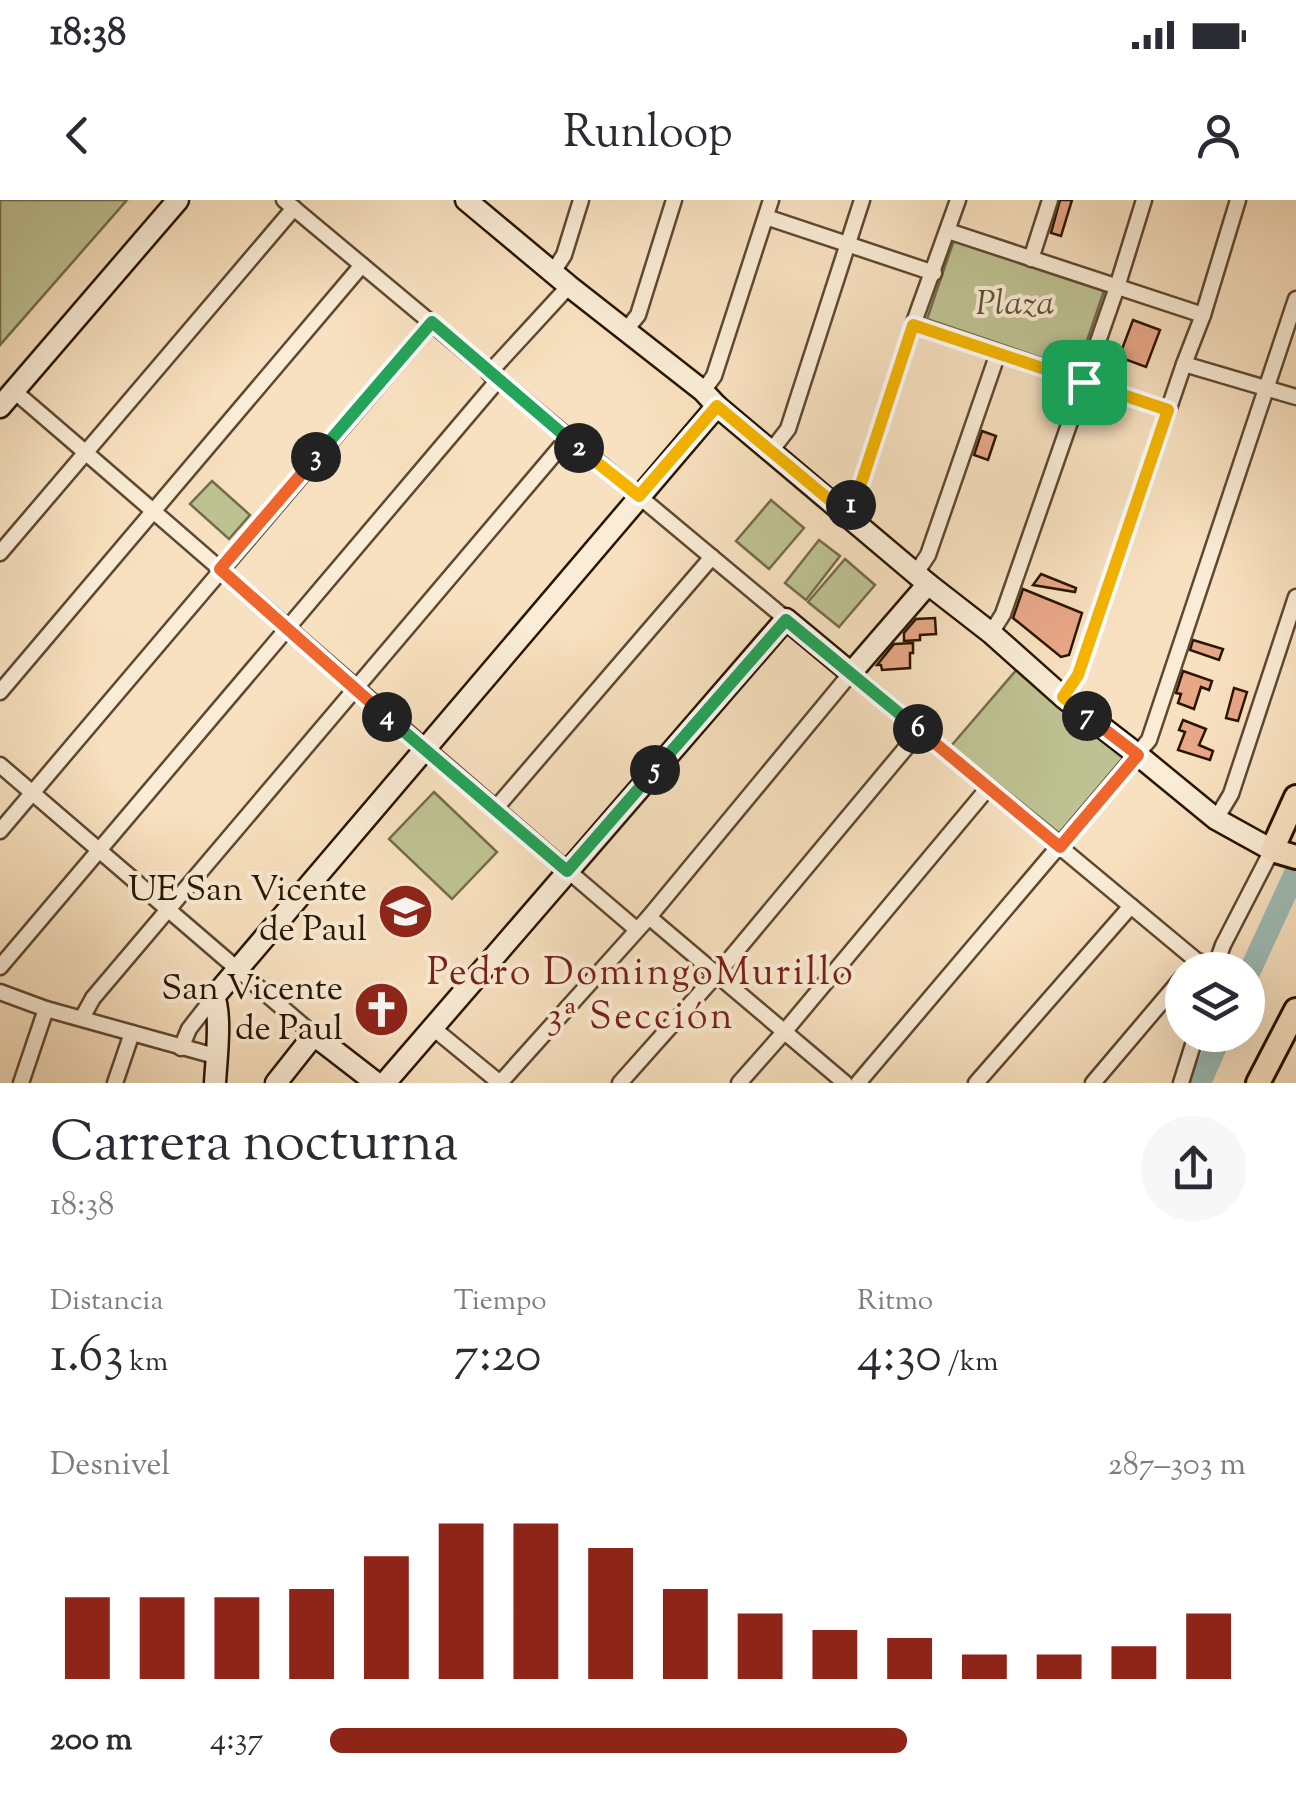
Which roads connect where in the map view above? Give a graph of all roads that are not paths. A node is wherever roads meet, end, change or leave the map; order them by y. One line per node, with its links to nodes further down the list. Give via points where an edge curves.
1 (178, 200): 31 (street)
2 (581, 200): 18 (street)
3 (674, 200): 24 (street, via 638,315)
4 (772, 200): 12 (street)
5 (862, 200): 14 (street)
6 (958, 200): 13 (street)
7 (1050, 200): 15 (street)
8 (1144, 200): 19 (street)
9 (1238, 200): 21 (street)
10 (289, 204): 16 (street); 35 (street)
11 (477, 204): 18 (street)
12 (766, 217): 14 (street); 32 (street)
13 (948, 231): 15 (street); 17 (street)
14 (848, 243): 17 (street); 36 (street, via 788,429)
15 (1031, 258): 19 (street)
16 (362, 265): 22 (street); 38 (street)
17 (934, 273): 23 (street)
18 (561, 279): 24 (street); 27 (street)
19 (1117, 287): 21 (street); 28 (street)
20 (1296, 299): 29 (street)
21 (1203, 316): 26 (street)
22 (432, 322): 27 (street); 42 (street)
23 (913, 325): 25 (street); 39 (street, via 858,493)
24 (626, 330): 32 (street)
25 (998, 353): 28 (street); 43 (street)
26 (1184, 364): 29 (street); 33 (street)
27 (493, 376): 34 (street); 46 (street)
28 (1084, 382): 33 (street); 47 (street)
29 (1266, 387): 30 (street); 54 (street, via 1150,740)
30 (1296, 396)
31 (7, 399): 35 (street)
32 (710, 399): 36 (street); 37 (street)
33 (1168, 410): 51 (street, via 1078,675)
34 (568, 438): 37 (street); 49 (street)
35 (86, 452): 38 (street); 40 (street)
36 (771, 452): 39 (street)
37 (639, 496): 41 (street); 53 (street)
38 (154, 511): 42 (street); 50 (street)
39 (844, 512): 43 (street)
40 (0, 553)
41 (712, 558): 45 (street); 59 (street)
42 (220, 569): 46 (street); 57 (street)
43 (922, 578): 47 (street); 48 (street)
44 (1296, 598): 60 (street, via 1231,794)
45 (786, 620): 48 (street); 65 (street)
46 (287, 628): 49 (street); 63 (street)
47 (992, 633): 51 (street)
48 (851, 674): 52 (street); 68 (street)
49 (356, 689): 53 (street); 67 (street)
50 (0, 692)
51 (1063, 697): 54 (street)
52 (920, 731): 56 (street); 74 (street)
53 (424, 748): 59 (street); 73 (street)
54 (1138, 755): 60 (street); 62 (street)
55 (0, 765): 57 (street)
56 (988, 788): 62 (street); 82 (street)
57 (32, 793): 61 (street); 63 (street)
58 (1296, 797): 64 (main road)
59 (496, 809): 65 (street)
60 (1216, 819): 64 (street)
61 (0, 831)
62 (1060, 847): 66 (street); 98 (street)
63 (100, 850): 67 (street); 72 (street)
64 (1287, 854): 71 (street)
65 (567, 871): 69 (street); 81 (street)
66 (1130, 906): 70 (street); 99 (street)
67 (169, 910): 73 (street); 80 (street)
68 (649, 917): 69 (street); 74 (street)
69 (636, 929): 94 (street)
70 (1178, 952)
71 (1219, 952)
72 (0, 967)
73 (239, 969): 76 (street); 84 (street)
74 (718, 974): 82 (street); 95 (street)
75 (0, 992): 78 (street)
76 (214, 997): 85 (street); 87 (street)
77 (1165, 998): 100 (street)
78 (46, 1009): 80 (street); 88 (street)
79 (1296, 1010): 102 (main road)
80 (82, 1018): 83 (street)
81 (433, 1028): 93 (street); 94 (street)
82 (785, 1031): 96 (street); 97 (street)
83 (132, 1034): 85 (street); 89 (street)
84 (314, 1036): 91 (street); 92 (street)
85 (181, 1048): 87 (street)
86 (1191, 1052): 101 (street)
87 (215, 1056): 90 (street)
88 (21, 1083)
89 (115, 1083)
90 (215, 1083)
91 (276, 1083)
92 (376, 1083)
93 (386, 1083)
94 (500, 1083)
95 (620, 1083)
96 (739, 1083)
97 (845, 1083)
98 (858, 1083)
99 (976, 1083)
100 (1093, 1083)
101 (1181, 1083)
102 (1258, 1083)

